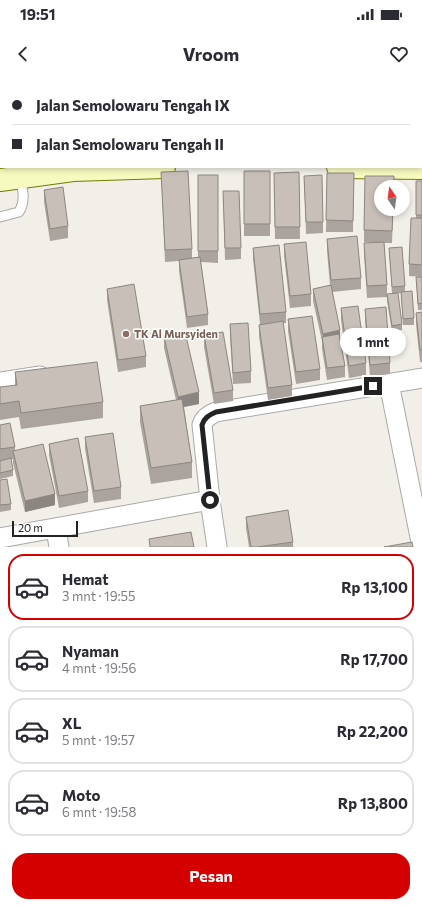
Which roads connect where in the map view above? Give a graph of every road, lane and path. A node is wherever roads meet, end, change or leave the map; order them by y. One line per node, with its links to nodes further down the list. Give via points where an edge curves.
1 (73, 168): 2 (main road)
2 (10, 178): 3 (lane, via 24,196 22,205 19,212)
3 (0, 217)
4 (57, 373): 6 (street)
5 (422, 378): 7 (street)
6 (0, 382)
7 (389, 383): 8 (street, via 211,414 205,418 202,425); 12 (street)
8 (210, 500): 10 (street); 11 (street)
9 (0, 538): 10 (street)
10 (57, 538)
11 (217, 547)
12 (422, 547)

